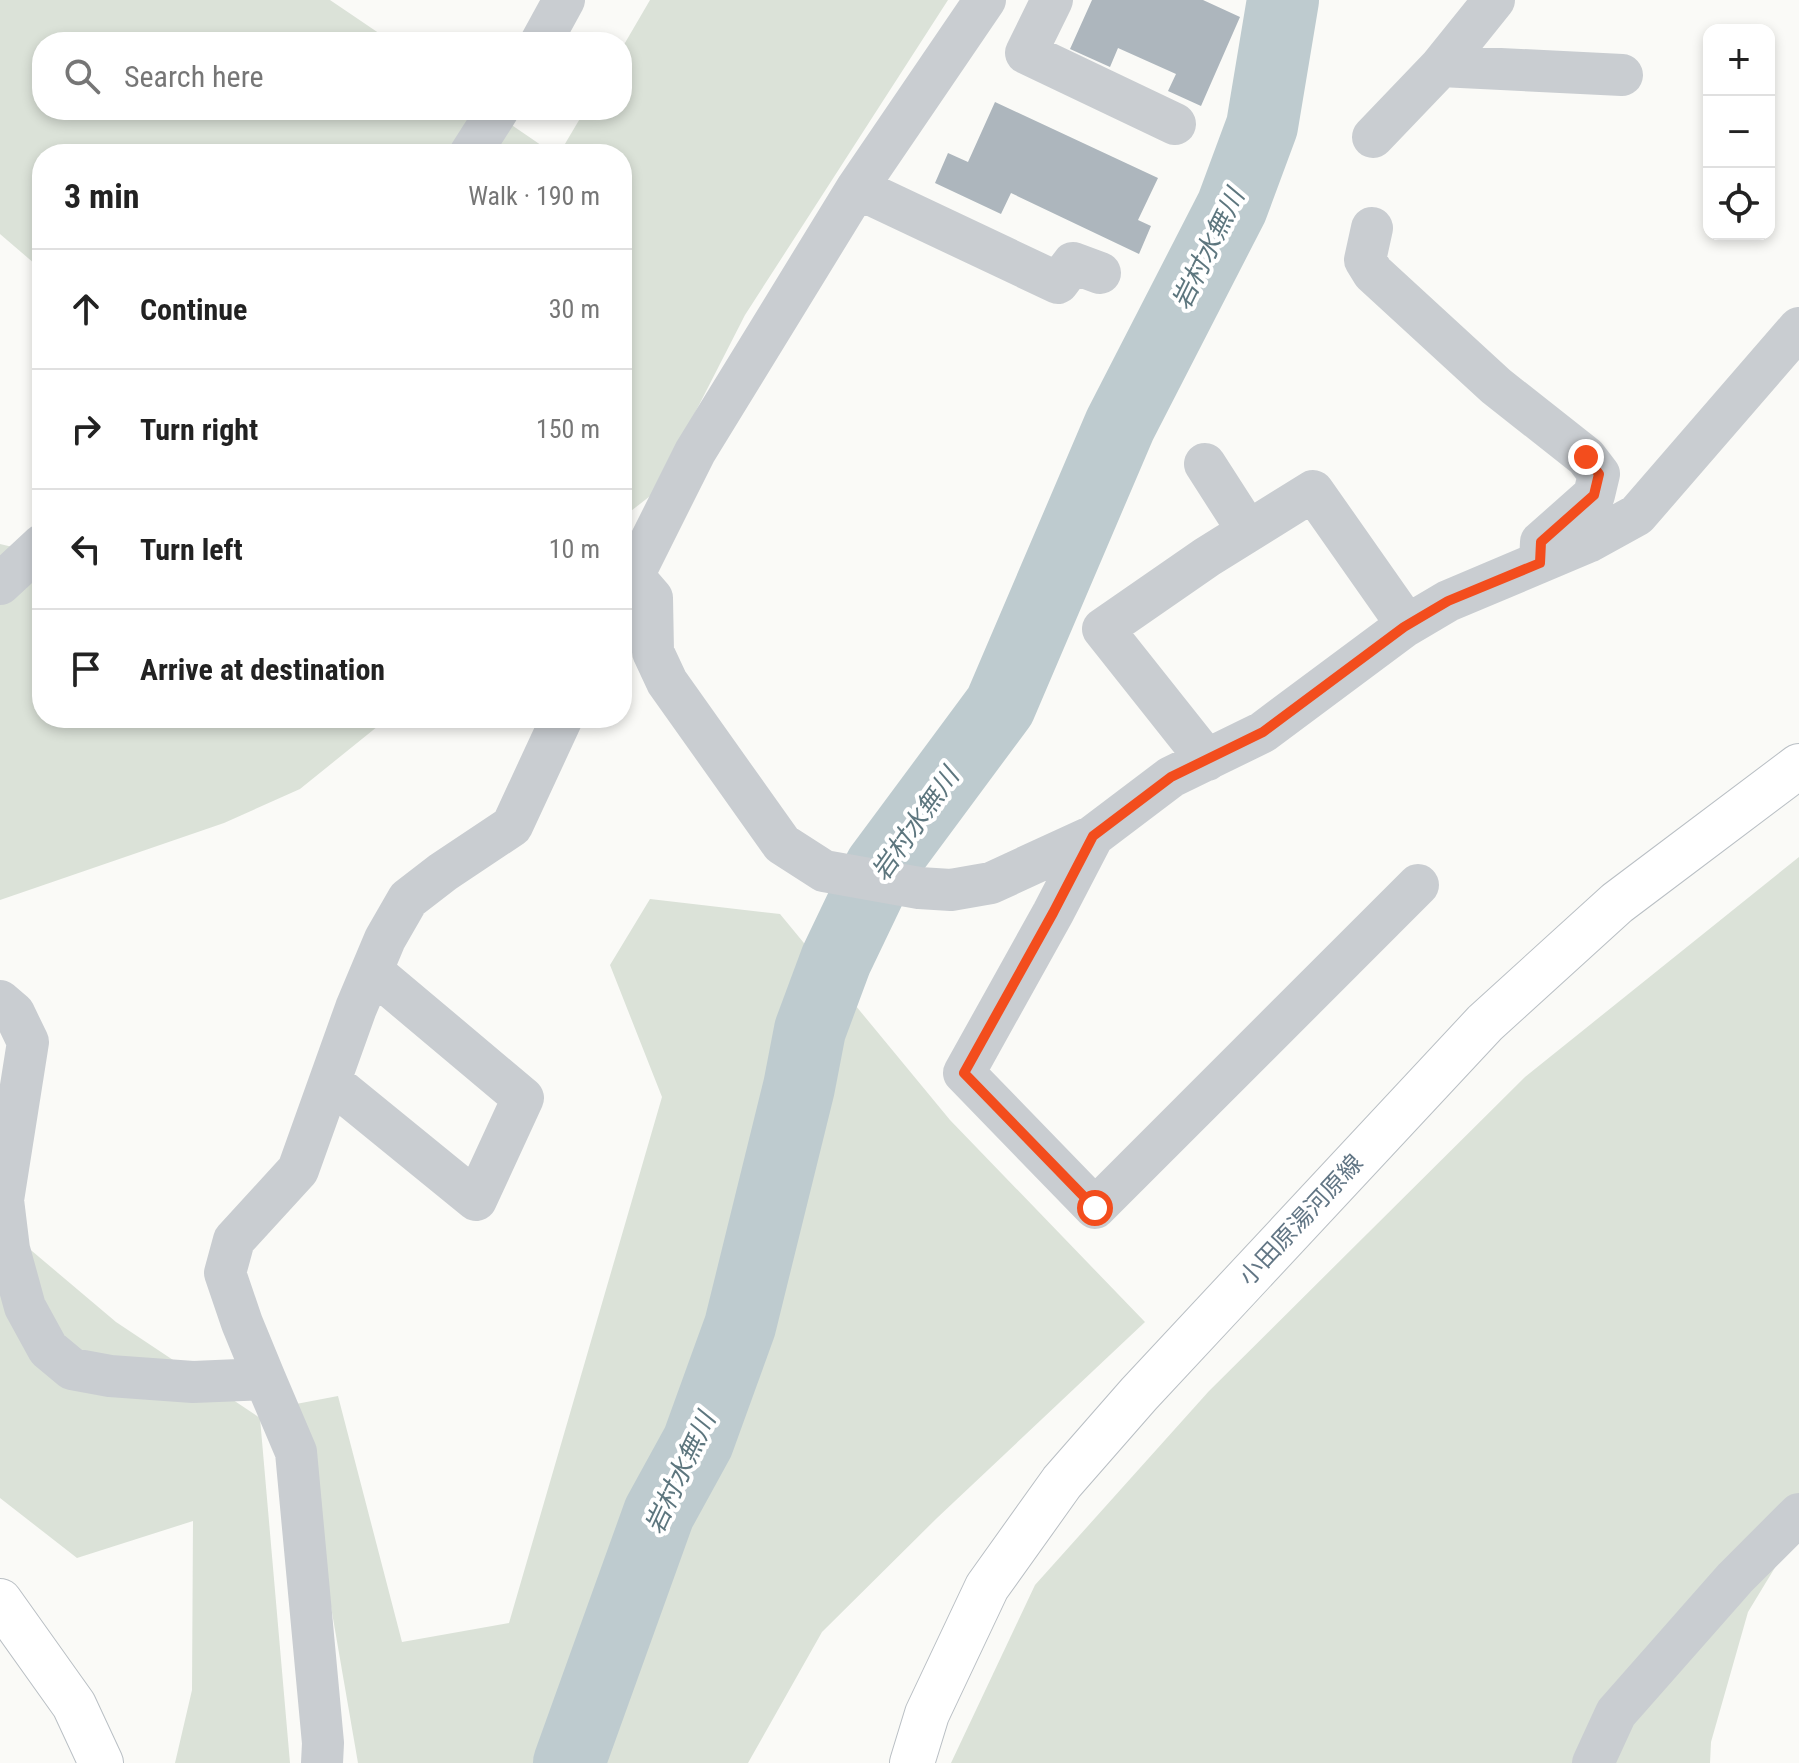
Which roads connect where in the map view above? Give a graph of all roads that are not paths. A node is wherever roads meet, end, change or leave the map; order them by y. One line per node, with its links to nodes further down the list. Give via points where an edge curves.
1 (564, 0): 5 (street)
2 (985, 0): 12 (street)
3 (1052, 0): 9 (street, via 1026,53)
4 (1494, 0): 6 (street)
5 (546, 32)
6 (1441, 66): 7 (street); 10 (street)
7 (1622, 75)
8 (492, 120): 11 (street)
9 (1175, 124)
10 (1373, 137)
11 (476, 144)
12 (857, 188): 14 (street, via 1058,283 1073,263); 20 (street, via 695,452)
13 (1372, 228): 19 (street, via 1365,260 1373,273 1496,386 1586,457 1599,474 1594,495 1541,542)
14 (1100, 273)
15 (1799, 328): 19 (street, via 1637,515)
16 (1205, 464): 17 (street)
17 (1248, 531): 23 (street, via 1313,491); 25 (street, via 1103,629)
18 (32, 554): 21 (street)
19 (1540, 563): 23 (street, via 1448,601)
20 (632, 574)
21 (0, 584)
22 (632, 587): 27 (street, via 652,598 653,652 667,682 782,844 824,871 951,890 991,883)
23 (1407, 625): 25 (street, via 1263,732)
24 (557, 728): 29 (street, via 512,826 408,899)
25 (1207, 760): 27 (street, via 1171,777)
26 (1799, 766): 37 (main road, 小田原湯河原線, via 1617,903 1485,1023 1139,1394 1062,1482 987,1587 927,1714)
27 (1093, 836): 28 (street, via 964,1073 1095,1208)
28 (1418, 885)
29 (372, 971): 31 (street); 31 (street, via 523,1098 476,1200)
30 (0, 1001): 32 (street, via 14,1013 28,1042 3,1200 9,1249 25,1307 48,1349 72,1369 110,1376 193,1382)
31 (330, 1081): 32 (street, via 298,1170 234,1240 225,1273)
32 (265, 1379): 36 (street, via 296,1452)
33 (1799, 1514): 38 (street, via 1616,1713)
34 (8, 1621): 35 (main road, via 74,1705)
35 (101, 1763)
36 (322, 1763)
37 (912, 1763)
38 (1593, 1763)

